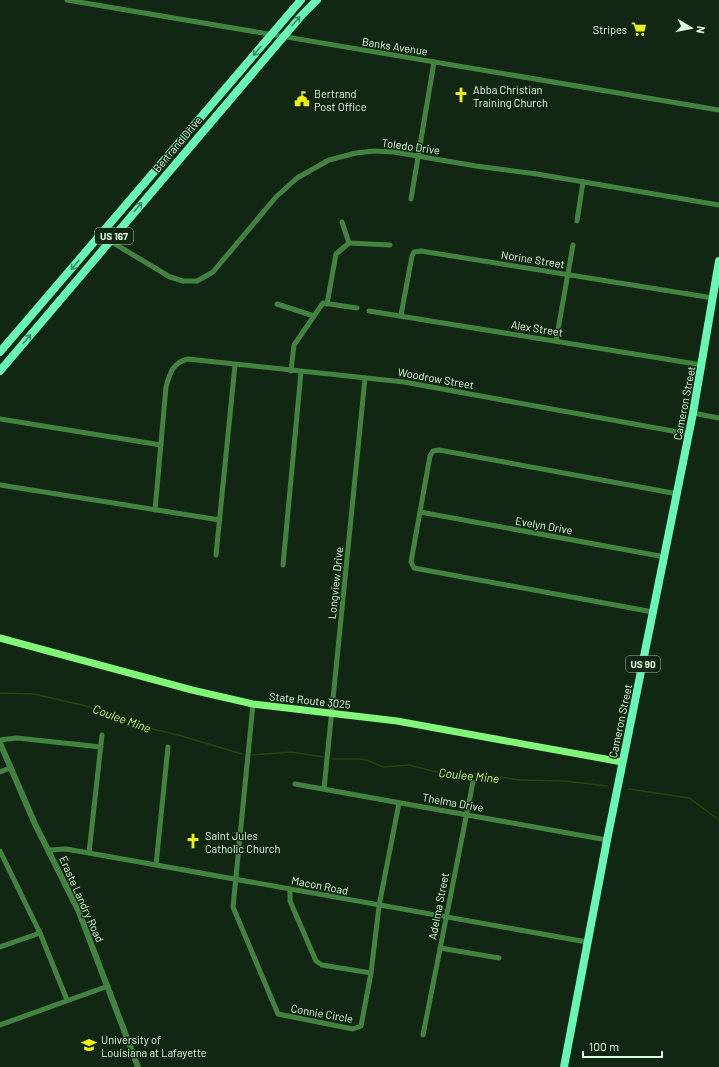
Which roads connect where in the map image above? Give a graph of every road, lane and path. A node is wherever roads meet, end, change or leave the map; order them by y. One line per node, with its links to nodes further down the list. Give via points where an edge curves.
1 (67, 0): 4 (street, Banks Avenue)
2 (301, 0): 4 (main road, Bertrand Drive / US 167)
3 (317, 0): 5 (main road, Bertrand Drive / US 167, one-way to 3)
4 (270, 35): 5 (street, Banks Avenue); 20 (main road, Bertrand Drive / US 167, one-way to 20)
5 (283, 37): 6 (street, Banks Avenue); 14 (main road, Bertrand Drive / US 167, one-way to 5)
6 (434, 62): 7 (street, Banks Avenue); 8 (street)
7 (719, 110)
8 (418, 156): 9 (street, Toledo Drive); 10 (street); 14 (street, Toledo Drive, via 385,151 362,152 316,166 282,191 213,272 198,281 183,281 170,277)
9 (583, 182): 11 (street, Toledo Drive); 12 (street)
10 (411, 199)
11 (719, 205)
12 (577, 221)
13 (342, 222): 15 (street)
14 (110, 241): 22 (main road, Bertrand Drive / US 167)
15 (349, 243): 16 (street); 24 (street, via 336,254)
16 (390, 245)
17 (573, 245): 19 (street)
18 (719, 261): 21 (main road, Cameron Street / US 90)
19 (568, 274): 21 (street, Norine Street); 27 (street, Norine Street, via 416,252 410,261); 29 (street)
20 (49, 296): 22 (street); 30 (main road, Bertrand Drive / US 167)
21 (713, 298): 32 (main road, Cameron Street / US 90)
22 (56, 304): 33 (main road, Bertrand Drive / US 167, one-way to 22)
23 (276, 304): 28 (street)
24 (327, 304): 25 (street); 28 (street, via 323,303)
25 (357, 308)
26 (369, 311): 27 (street, Alex Street)
27 (401, 315): 29 (street, Alex Street)
28 (314, 316): 34 (street, via 294,345)
29 (556, 341): 32 (street, Alex Street)
30 (0, 352)
31 (235, 365): 34 (street, Woodrow Street); 41 (street, Woodrow Street, via 188,359 178,362 171,371 166,387); 46 (street)
32 (702, 365): 37 (main road, Cameron Street / US 90)
33 (0, 371)
34 (291, 371): 35 (street, Woodrow Street)
35 (301, 372): 36 (street, Woodrow Street); 49 (street)
36 (364, 378): 40 (street, Woodrow Street, via 404,382); 53 (street, Longview Drive)
37 (693, 413): 38 (street); 40 (main road, Cameron Street / US 90)
38 (719, 418)
39 (0, 420): 41 (street)
40 (689, 434): 43 (main road, Cameron Street / US 90)
41 (161, 445): 44 (street)
42 (0, 485): 44 (street)
43 (678, 494): 45 (street, via 439,450 433,451 430,456); 48 (main road, Cameron Street / US 90)
44 (155, 510): 46 (street)
45 (420, 512): 48 (street, Evelyn Drive); 50 (street, via 411,562 417,570)
46 (220, 520): 47 (street)
47 (216, 555)
48 (664, 557): 50 (main road, Cameron Street / US 90)
49 (283, 565)
50 (653, 612): 59 (main road, Cameron Street / US 90)
51 (0, 638): 52 (main road, State Route 3025)
52 (253, 704): 53 (main road, State Route 3025); 72 (street)
53 (332, 714): 59 (main road, State Route 3025, via 428,726); 64 (street, Longview Drive)
54 (102, 735): 57 (street)
55 (0, 740): 57 (street, via 17,738)
56 (0, 743): 60 (street, Eraste Landry Road)
57 (101, 747): 70 (street)
58 (168, 747): 71 (street)
59 (622, 762): 67 (main road, Cameron Street / US 90)
60 (10, 768): 61 (street); 68 (street, Eraste Landry Road)
61 (0, 772)
62 (473, 782): 66 (street, Adelma Street)
63 (295, 784): 64 (street, Thelma Drive)
64 (324, 789): 65 (street, Thelma Drive)
65 (399, 803): 66 (street, Thelma Drive); 74 (street, Connie Circle)
66 (466, 815): 67 (street, Thelma Drive); 75 (street, Adelma Street)
67 (607, 840): 77 (main road, Cameron Street / US 90)
68 (49, 850): 70 (street, Macon Road, via 66,849); 82 (street, Eraste Landry Road, via 79,912)
69 (0, 852): 76 (street)
70 (89, 853): 71 (street, Macon Road)
71 (156, 865): 72 (street, Macon Road)
72 (235, 879): 73 (street, Macon Road); 81 (street, Connie Circle, via 234,911 278,1014 353,1029 360,1028)
73 (290, 889): 74 (street, Macon Road); 81 (street, via 290,901 316,961 322,965)
74 (379, 906): 75 (street, Macon Road); 81 (street, Connie Circle)
75 (446, 918): 77 (street, Macon Road); 79 (street, Adelma Street)
76 (40, 933): 78 (street); 83 (street)
77 (587, 942): 87 (main road, Cameron Street / US 90)
78 (0, 948)
79 (440, 948): 80 (street); 85 (street, Adelma Street)
80 (499, 958)
81 (371, 973)
82 (108, 986): 83 (street); 86 (street, Eraste Landry Road)
83 (67, 1000): 84 (street)
84 (0, 1025)
85 (423, 1035)
86 (138, 1067)
87 (564, 1067)

